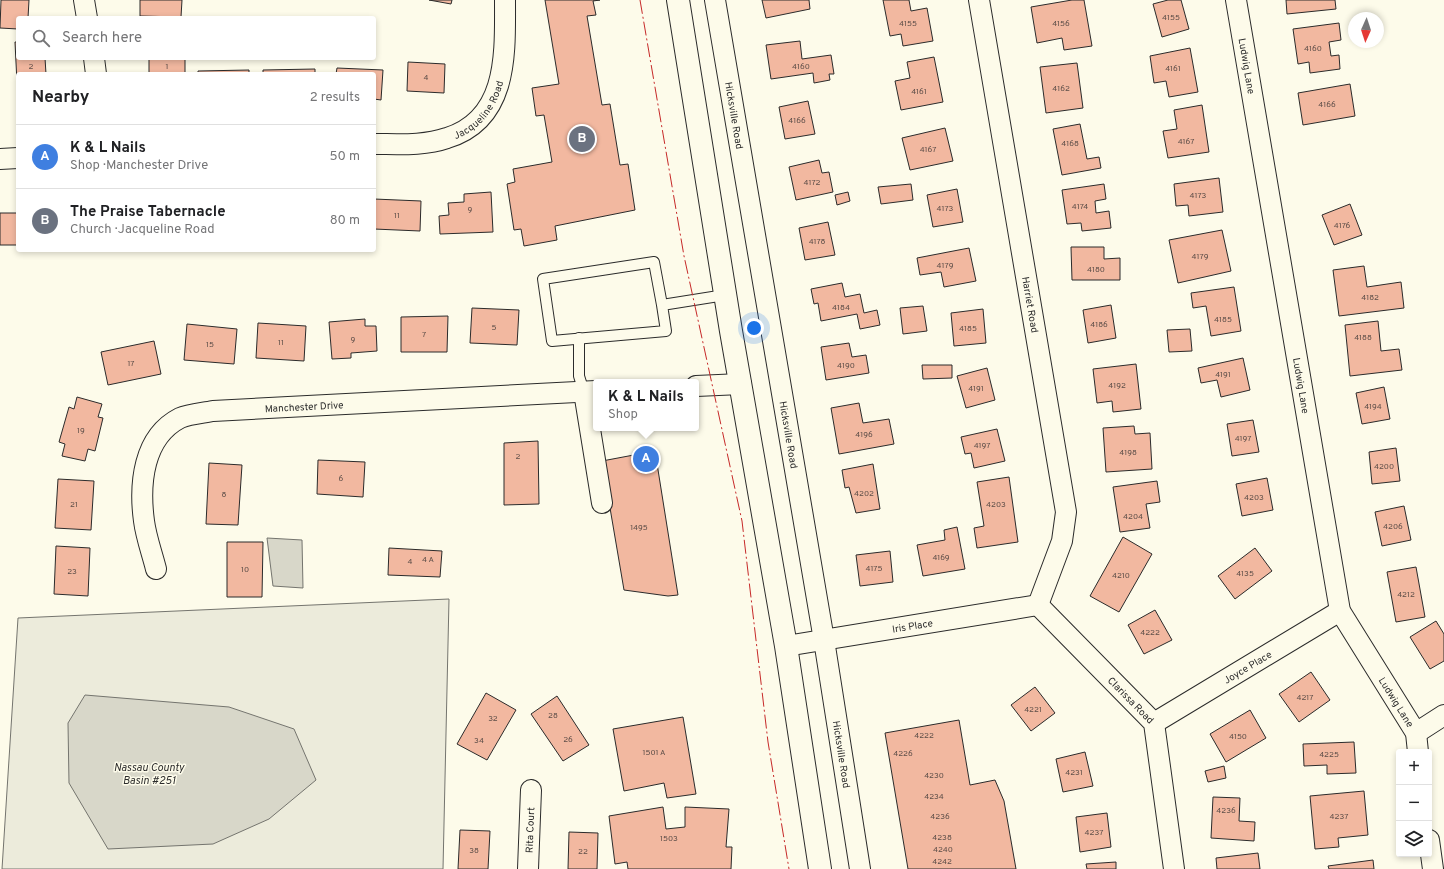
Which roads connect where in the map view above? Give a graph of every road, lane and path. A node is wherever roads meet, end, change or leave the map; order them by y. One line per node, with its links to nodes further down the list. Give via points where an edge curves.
1 (84, 0): 7 (street)
2 (505, 0): 10 (street, Jacqueline Road, via 502,76 491,104 479,121 468,130 447,138 426,142)
3 (678, 0): 13 (main road)
4 (716, 0): 25 (street, Hicksville Road)
5 (979, 0): 23 (street, Harriet Road, via 1066,512 1062,541)
6 (1236, 0): 24 (street, Ludwig Lane)
7 (87, 16)
8 (94, 60): 9 (street)
9 (96, 72)
10 (376, 144)
11 (16, 158): 12 (street)
12 (0, 159)
13 (725, 295): 14 (lane); 16 (main road)
14 (662, 305): 15 (lane, via 666,331); 15 (lane, via 654,262 543,279 552,341)
15 (579, 338): 18 (lane, via 579,376)
16 (741, 384): 17 (street); 26 (main road)
17 (699, 386)
18 (590, 392): 19 (street); 22 (street, Manchester Drive, via 213,411 181,418 163,430 146,458 144,521)
19 (593, 420)
20 (594, 431): 21 (street)
21 (602, 504)
22 (156, 569)
23 (1038, 605): 25 (street, Iris Place); 28 (street, Clarissa Road)
24 (1340, 611): 28 (street, Joyce Place); 29 (street, Ludwig Lane)
25 (824, 640): 26 (street, Iris Place); 34 (street, Hicksville Road)
26 (786, 646): 33 (main road)
27 (1444, 716): 29 (street)
28 (1154, 722): 35 (street, Clarissa Road)
29 (1417, 742)
30 (532, 790): 32 (street, Rita Court)
31 (1431, 857): 36 (street)
32 (528, 869)
33 (820, 869)
34 (860, 869)
35 (1174, 869)
36 (1433, 869)

